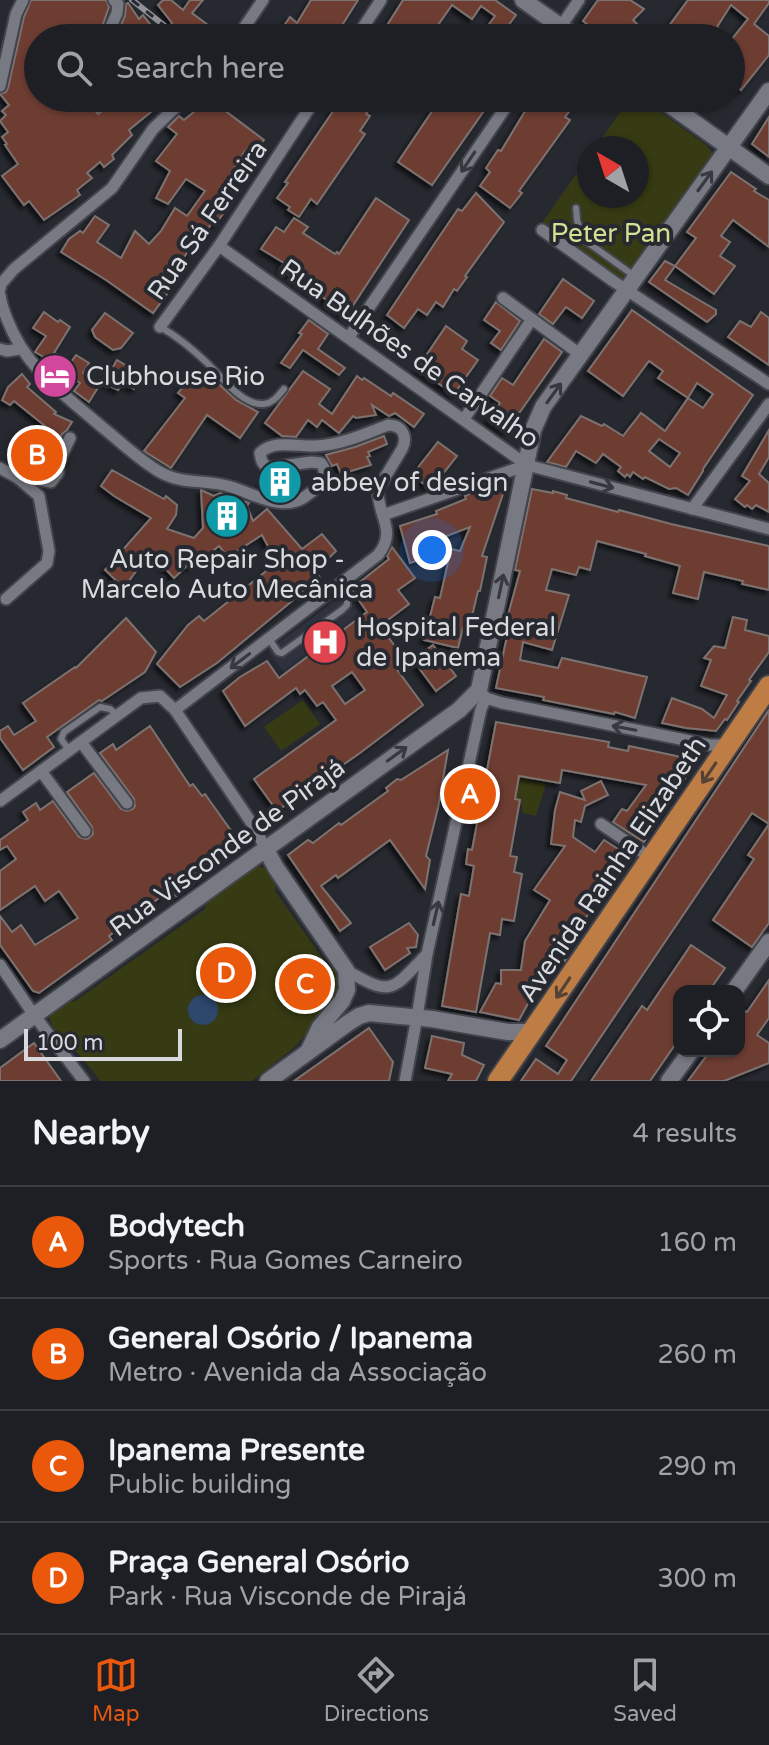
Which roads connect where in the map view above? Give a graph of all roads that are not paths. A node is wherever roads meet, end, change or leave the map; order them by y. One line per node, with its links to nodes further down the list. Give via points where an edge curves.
1 (23, 0): 12 (street)
2 (114, 0): 7 (street, via 118,4)
3 (263, 0): 8 (street)
4 (381, 0): 9 (street)
5 (523, 0): 10 (main road)
6 (579, 0): 11 (street)
7 (112, 24)
8 (247, 24)
9 (365, 24)
10 (548, 24)
11 (562, 24)
12 (0, 86)
13 (769, 91): 18 (main road)
14 (171, 112): 24 (street, via 112,188 14,269)
15 (307, 112): 22 (street, Rua Sá Ferreira)
16 (502, 112): 29 (street, one-way to 29)
17 (680, 112): 18 (main road)
18 (729, 147): 19 (main road); 23 (main road, one-way to 18)
19 (769, 176)
20 (576, 208): 23 (lane, via 583,239)
21 (542, 230): 23 (street)
22 (219, 246): 28 (street, Rua Sá Ferreira); 29 (street, Rua Bulhões de Carvalho)
23 (632, 283): 32 (main road); 33 (street)
24 (0, 289)
25 (0, 295): 31 (street)
26 (503, 298): 27 (street)
27 (532, 319): 32 (street); 36 (street)
28 (160, 327): 34 (lane, via 252,402 272,401)
29 (349, 337): 36 (street, Rua Bulhões de Carvalho)
30 (0, 349): 31 (street)
31 (20, 349): 42 (street, via 49,381 160,472 229,486 270,501 299,501 326,473 321,463 311,462 268,468 261,460 263,449 331,445 394,425 405,434 405,442 378,489)
32 (581, 355): 38 (main road, one-way to 32, via 538,417)
33 (769, 384)
34 (284, 389)
35 (769, 404): 41 (street)
36 (464, 419): 38 (street, Rua Bulhões de Carvalho)
37 (70, 438): 40 (street, via 55,479)
38 (527, 465): 41 (street, Rua Bulhões de Carvalho, one-way to 41); 42 (street); 48 (main road, one-way to 38)
39 (0, 468): 40 (street)
40 (18, 478): 45 (street, via 39,496 49,551 47,563)
41 (692, 509): 43 (street, Rua Bulhões de Carvalho)
42 (383, 515): 44 (street, via 388,533 384,548)
43 (769, 529)
44 (342, 583): 46 (street); 46 (lane, via 347,597 342,610 282,653)
45 (6, 599)
46 (269, 639): 49 (street, one-way to 49)
47 (769, 686): 52 (highway, Avenida Rainha Elizabeth)
48 (483, 694): 52 (street, one-way to 48, via 502,703); 59 (main road, Rua Visconde de Pirajá, one-way to 48); 62 (street, one-way to 48)
49 (175, 710): 50 (street, via 160,696 152,696); 59 (street)
50 (117, 715): 51 (street); 53 (lane, via 100,707 64,732 61,739)
51 (81, 742): 53 (street); 56 (street)
52 (729, 745): 60 (highway, Avenida Rainha Elizabeth, one-way to 60)
53 (69, 750): 54 (street)
54 (41, 771): 55 (street); 58 (street)
55 (0, 801)
56 (127, 803)
57 (601, 824): 60 (street)
58 (85, 831)
59 (265, 848): 64 (main road); 66 (main road, Rua Visconde de Pirajá)
60 (651, 858): 68 (highway, Avenida Rainha Elizabeth, one-way to 68)
61 (769, 942): 65 (main road)
62 (427, 954): 64 (street, via 386,988); 67 (street)
63 (0, 965): 66 (street)
64 (346, 970): 70 (main road, via 342,1001)
65 (738, 985)
66 (34, 1015): 69 (main road, Rua Visconde de Pirajá); 72 (street)
67 (417, 1017): 68 (main road); 70 (main road, via 359,1016); 74 (street)
68 (533, 1032): 75 (highway, Avenida Rainha Elizabeth)
69 (0, 1040)
70 (308, 1052): 73 (main road)
71 (687, 1057): 76 (main road)
72 (84, 1081)
73 (268, 1081)
74 (405, 1081)
75 (498, 1081)
76 (669, 1081)

